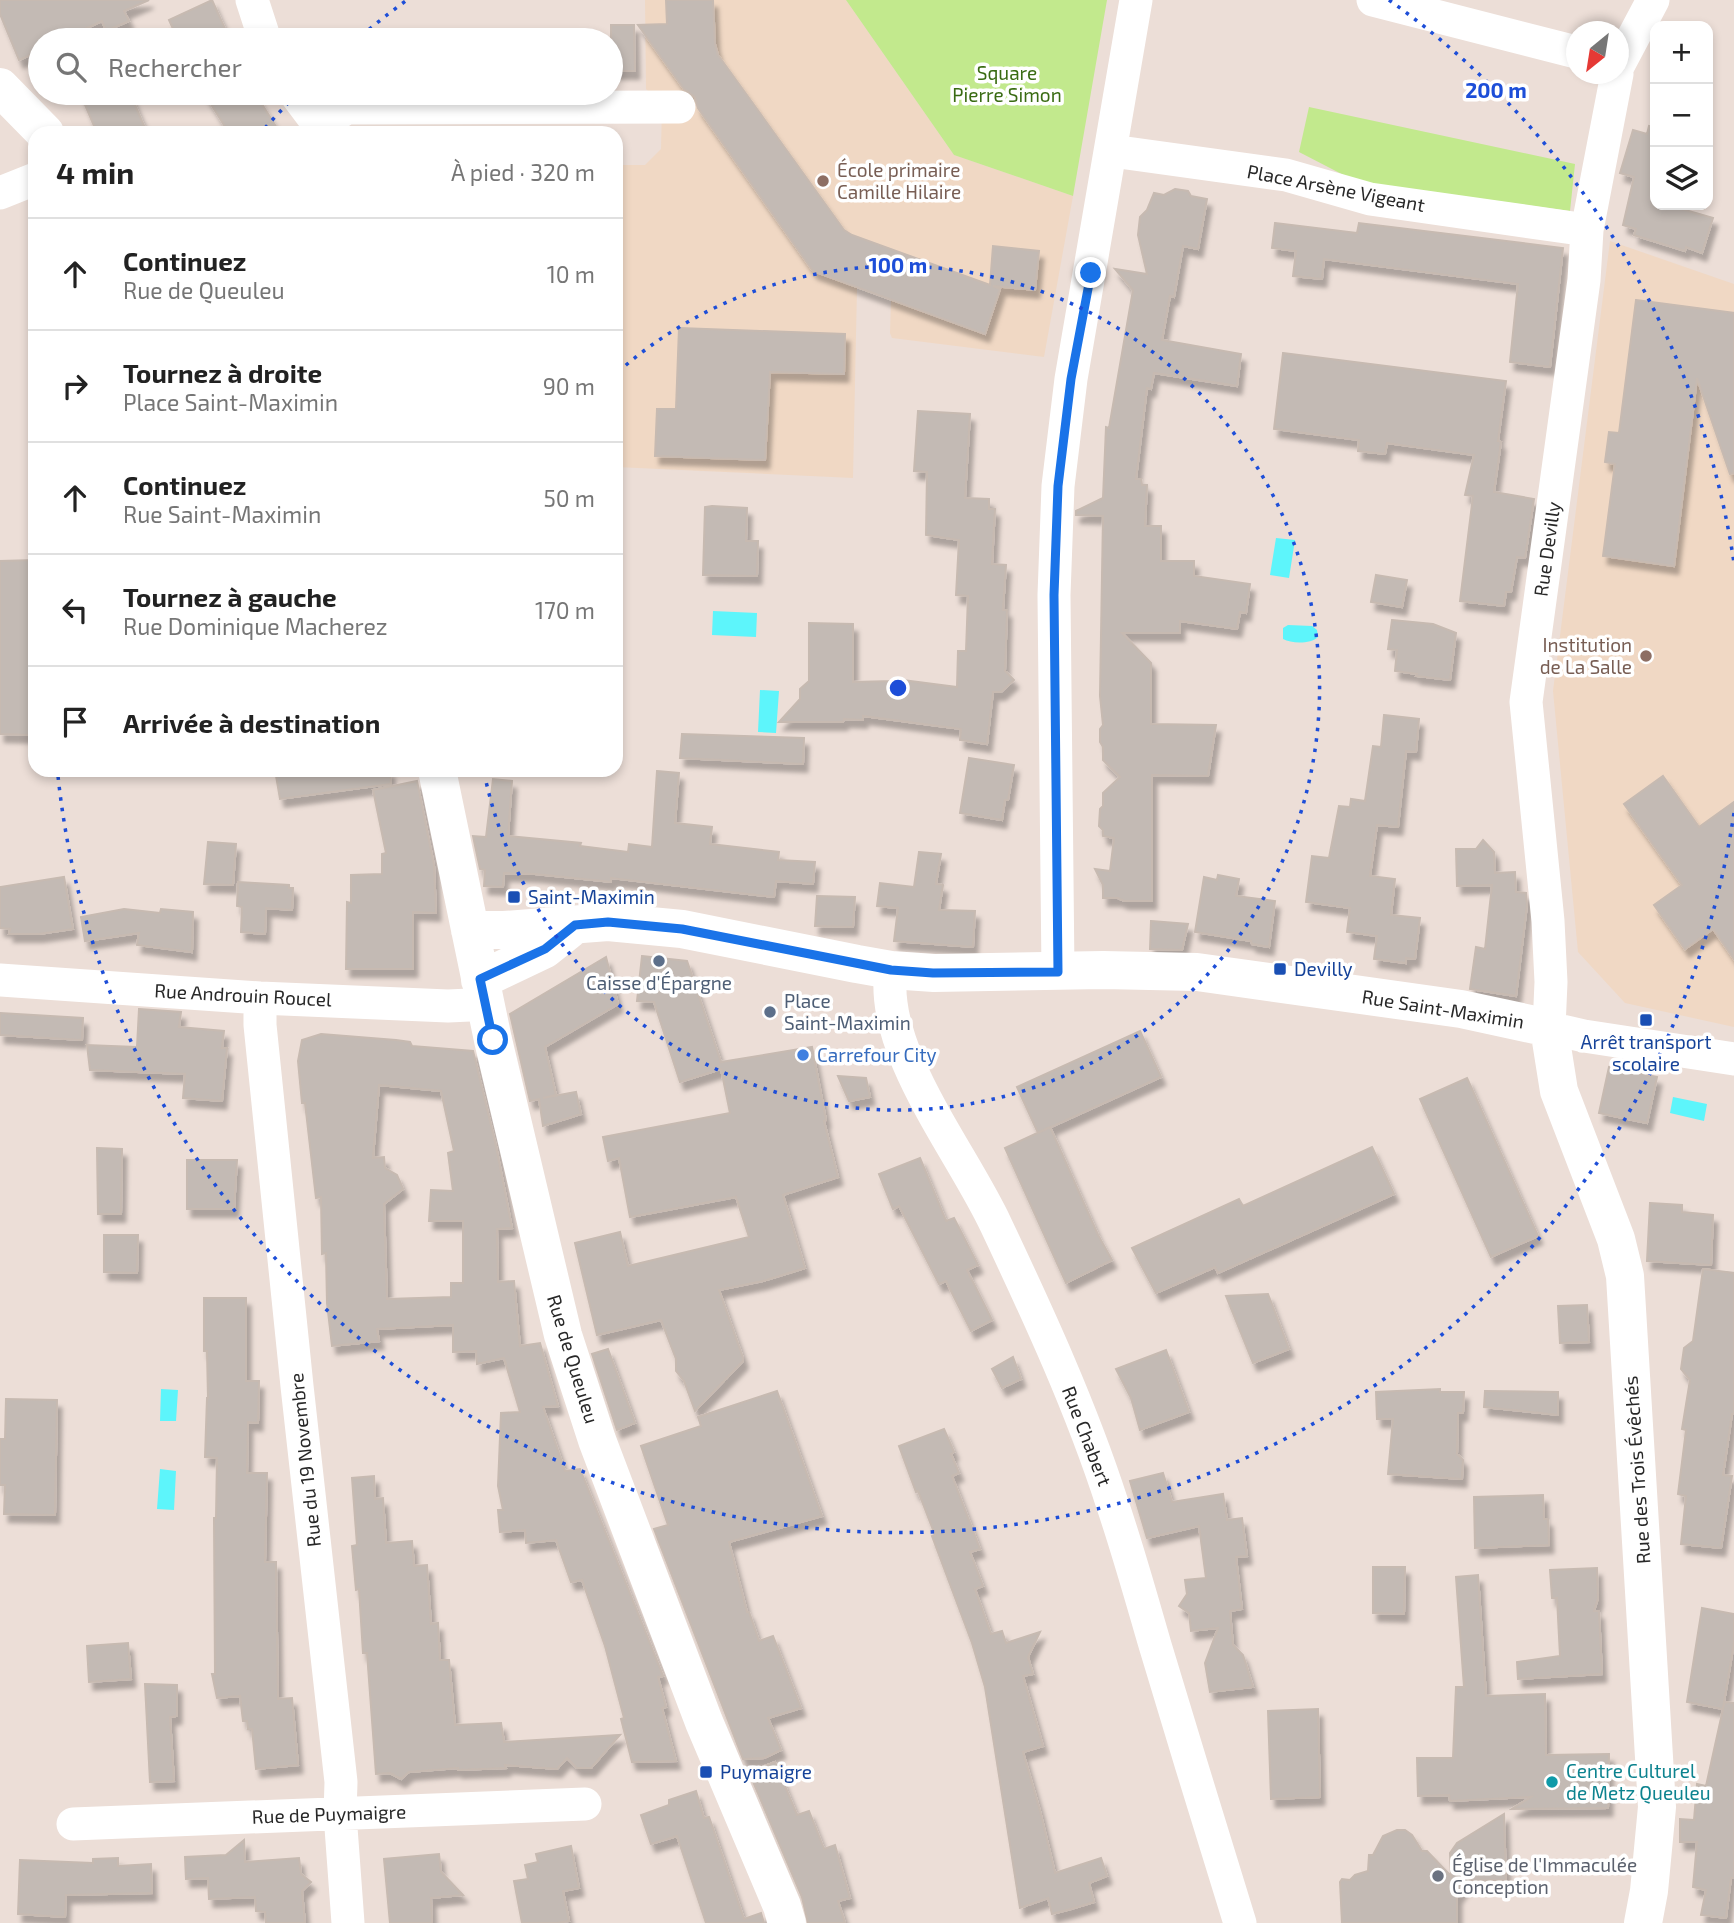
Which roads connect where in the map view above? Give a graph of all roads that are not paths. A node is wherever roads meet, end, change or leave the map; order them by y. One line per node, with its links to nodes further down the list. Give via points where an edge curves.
1 (251, 0): 5 (street)
2 (1136, 0): 15 (street)
3 (1373, 0): 7 (street)
4 (1653, 0): 6 (street)
5 (261, 28)
6 (1629, 47)
7 (1566, 49)
8 (1615, 84): 18 (street, Rue Devilly)
9 (0, 87): 12 (street)
10 (304, 105): 13 (street)
11 (680, 107): 14 (street, via 347,108)
12 (38, 126)
13 (319, 126)
14 (325, 126)
15 (1112, 151): 18 (street, Place Arsène Vigeant, via 1286,175 1370,198); 23 (street, via 1071,379 1058,486 1054,595)
16 (28, 182): 17 (street)
17 (0, 193)
18 (1587, 230): 27 (street, Rue Devilly, via 1526,702 1548,921)
19 (438, 777): 21 (street, Rue de Queuleu)
20 (575, 925): 21 (street); 22 (street, via 608,922 682,929); 25 (street)
21 (470, 930): 25 (street, Rue de Queuleu)
22 (874, 967): 23 (street, Rue Saint-Maximin, via 933,973); 34 (street, Rue Chabert, via 889,983 893,1018 917,1081 989,1209 1051,1340 1112,1502)
23 (1058, 972): 27 (street, Rue Saint-Maximin, via 1197,972 1461,1009)
24 (0, 980): 26 (street, Rue Androuin Roucel)
25 (482, 989): 26 (street, Rue Androuin Roucel, via 470,1005 448,1006); 33 (street, Rue de Queuleu, via 562,1335 659,1606)
26 (260, 998): 30 (street, Rue du 19 Novembre, via 341,1782)
27 (1549, 1028): 28 (street, Rue Saint-Maximin); 35 (street, Rue des Trois Évêchés, via 1559,1091 1616,1239 1625,1276 1657,1807)
28 (1734, 1059)
29 (585, 1804): 30 (street, Rue de Puymaigre)
30 (340, 1814): 31 (street, Rue de Puymaigre); 32 (street, Rue du 19 Novembre)
31 (73, 1824)
32 (348, 1923)
33 (787, 1923)
34 (1240, 1923)
35 (1643, 1923)

